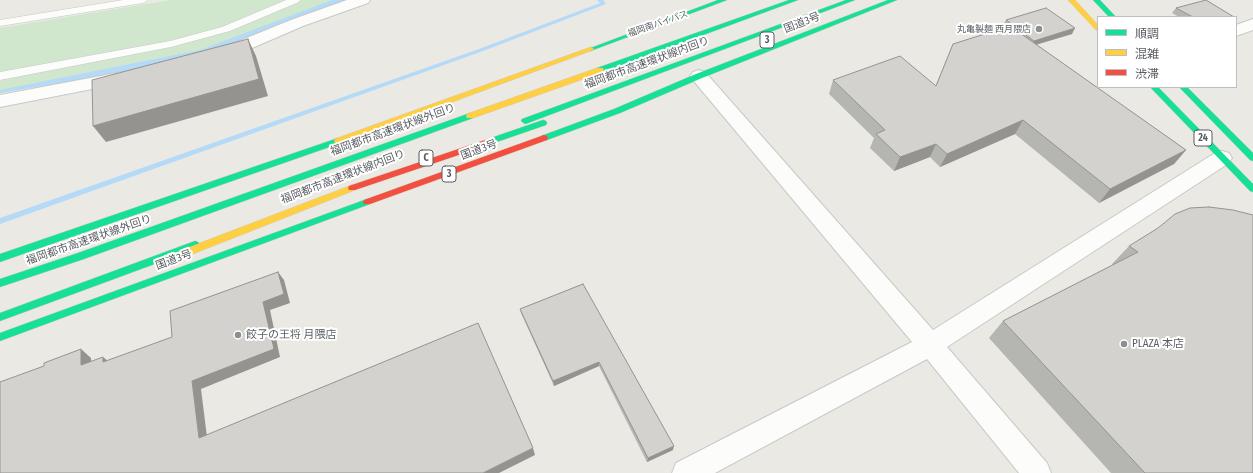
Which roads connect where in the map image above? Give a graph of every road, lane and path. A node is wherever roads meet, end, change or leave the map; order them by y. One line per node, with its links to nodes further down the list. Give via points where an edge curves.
1 (143, 0): 12 (lane)
2 (294, 0): 18 (lane, via 226,29 171,44)
3 (362, 0): 16 (street)
4 (724, 0): 28 (main road, 福岡南バイパス, via 325,146)
5 (795, 0): 29 (main road, 福岡都市高速環状線外回り / C)
6 (852, 0): 30 (main road, 福岡都市高速環状線内回り / C)
7 (882, 0): 31 (main road, 3, via 813,22 653,84 344,191 82,294)
8 (894, 0): 19 (main road, 国道3号 / 3)
9 (1071, 0): 14 (main road)
10 (1096, 0): 11 (main road)
11 (1112, 16)
12 (0, 23)
13 (1253, 24): 15 (street)
14 (1097, 28)
15 (1237, 31)
16 (208, 59)
17 (140, 74): 22 (street)
18 (0, 76)
19 (699, 76): 32 (main road, 国道3号 / 3, via 617,111); 33 (street)
20 (1155, 88): 23 (main road, 24)
21 (1184, 88): 24 (main road, 24)
22 (0, 101)
23 (1222, 158): 25 (main road, 24); 33 (street)
24 (1253, 158)
25 (1253, 189)
26 (135, 201): 27 (main road)
27 (0, 251)
28 (0, 258)
29 (0, 283)
30 (0, 317)
31 (0, 330)
32 (0, 337)
33 (930, 345): 34 (street); 35 (street)
34 (686, 473)
35 (1037, 473)

